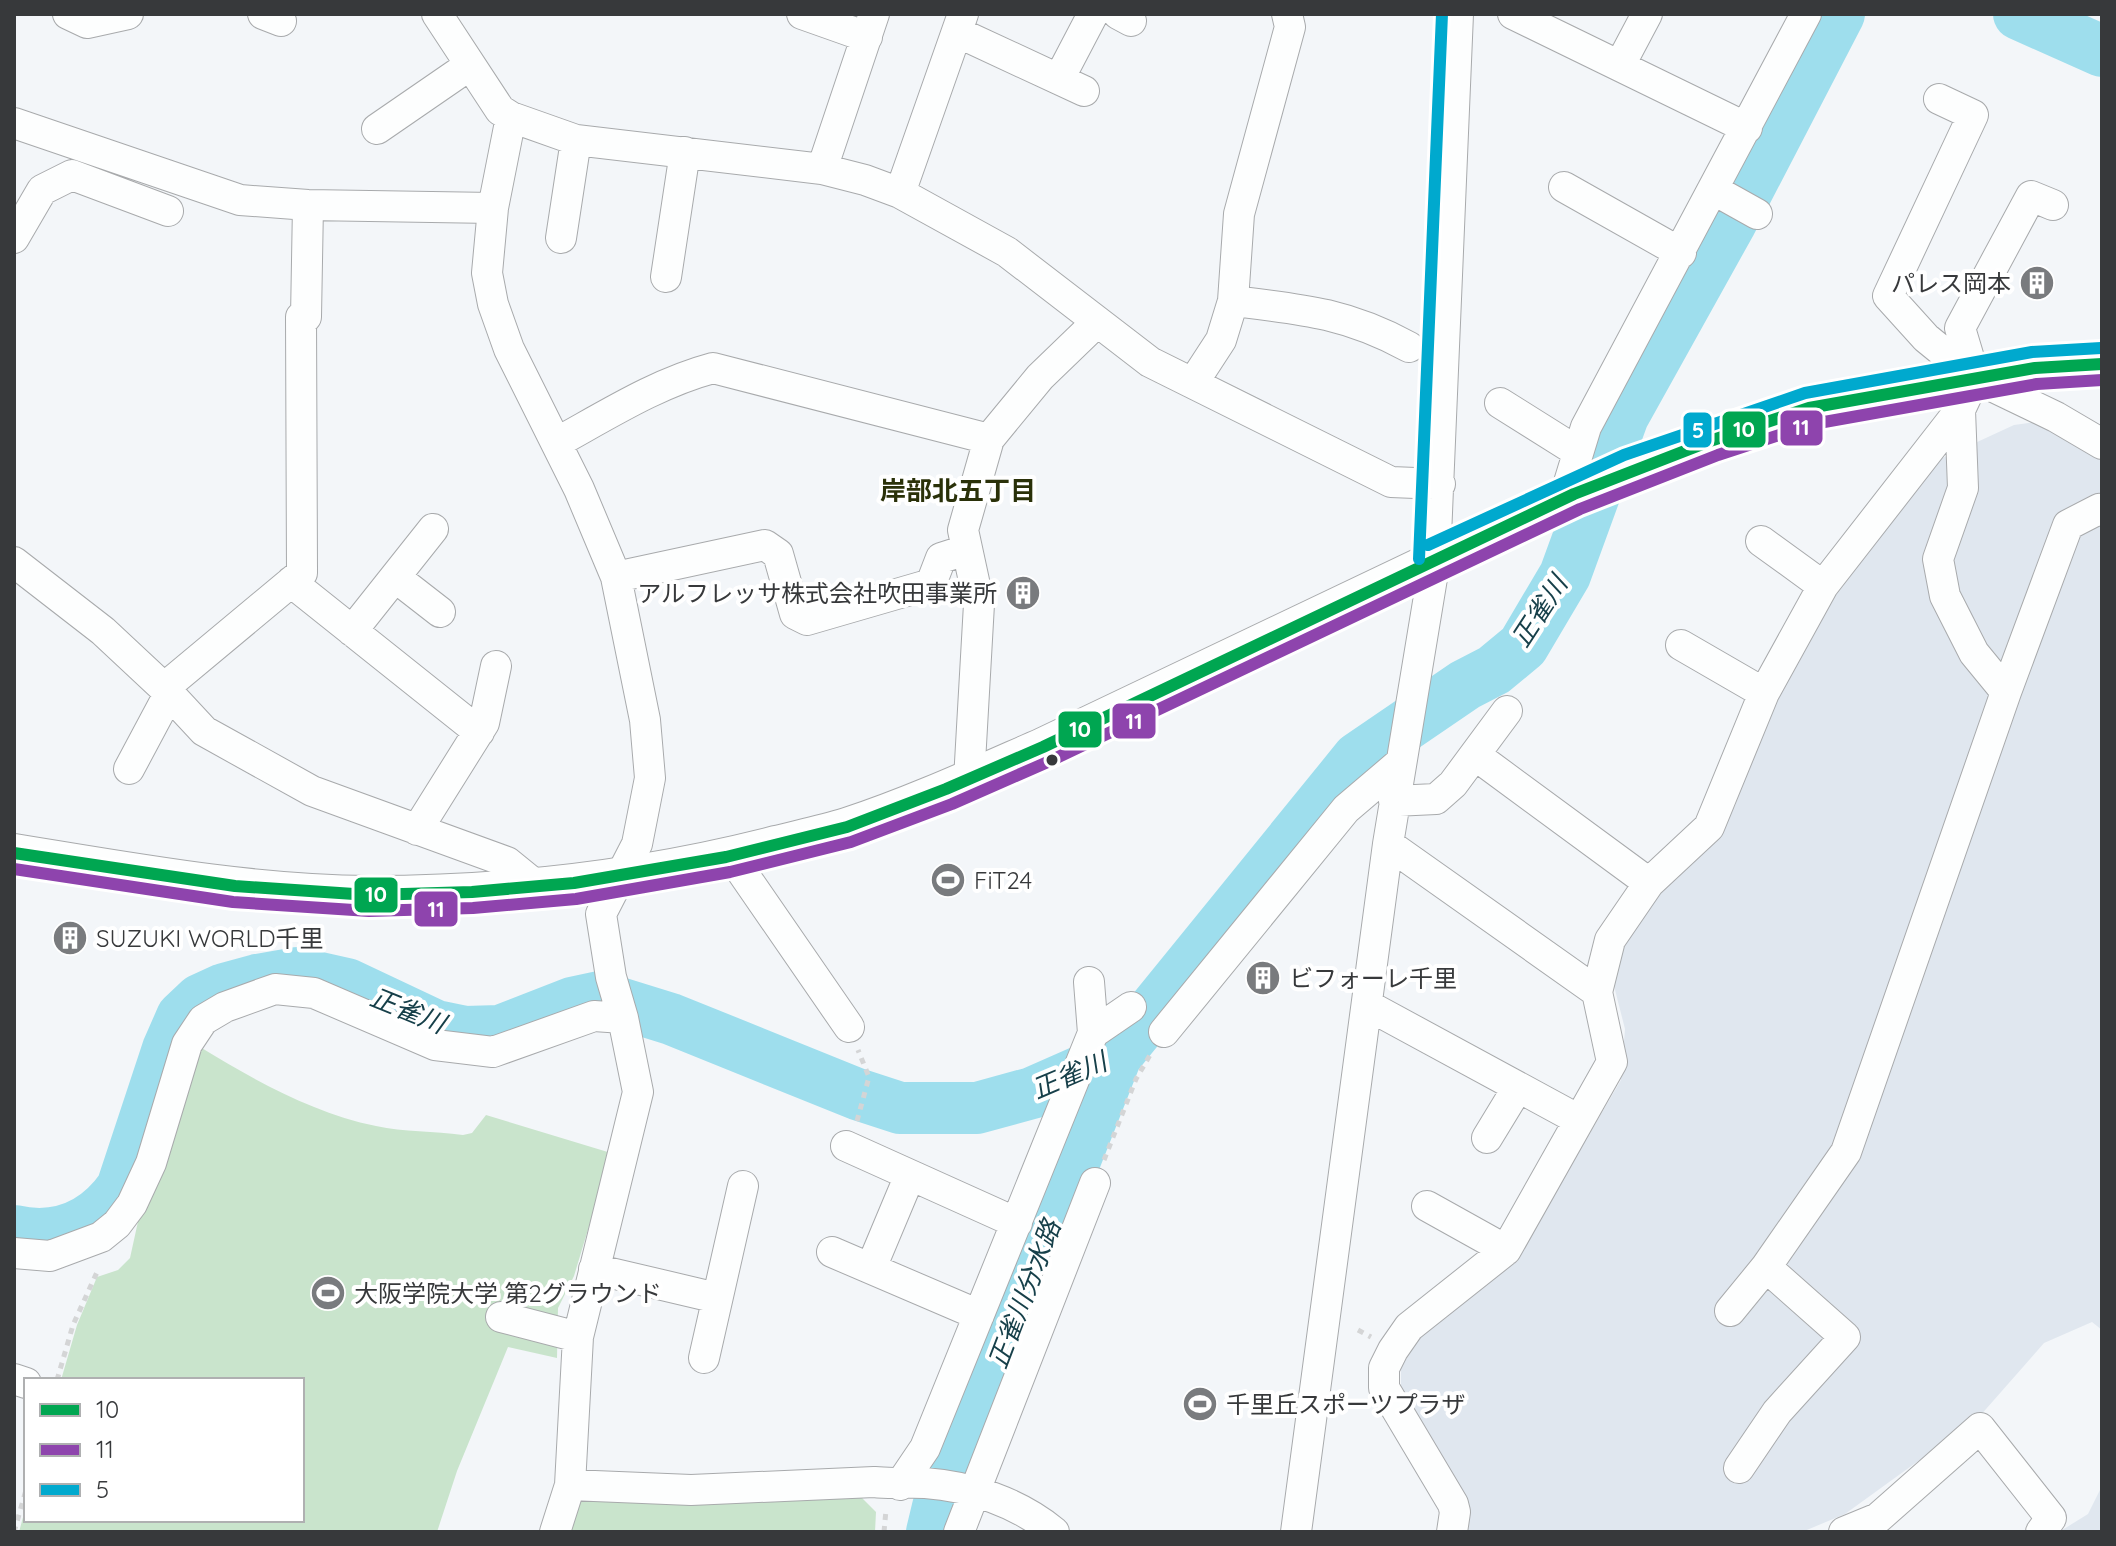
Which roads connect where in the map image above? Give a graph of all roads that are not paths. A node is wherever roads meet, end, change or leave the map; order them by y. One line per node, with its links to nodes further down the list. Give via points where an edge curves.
1 (68, 14): 2 (street, via 87,23)
2 (128, 14)
3 (437, 14): 13 (street)
4 (1093, 14): 11 (street, via 1071,85)
5 (1287, 14): 35 (street, via 1290,27 1239,214)
6 (1458, 14): 46 (street)
7 (1513, 14): 14 (street)
8 (1647, 14): 14 (street)
9 (1806, 14): 18 (street)
10 (809, 15): 12 (street)
11 (960, 23): 25 (street)
12 (870, 26): 22 (street)
13 (470, 65): 16 (street, via 500,110); 19 (street)
14 (1620, 65): 18 (street)
15 (1939, 99): 40 (street, via 1973,115 1888,296)
16 (511, 117): 20 (street); 28 (street)
17 (14, 123): 26 (street, via 240,200)
18 (1747, 128): 24 (street)
19 (377, 129)
20 (576, 140): 21 (street); 32 (street)
21 (685, 152): 22 (street); 34 (street)
22 (822, 169): 25 (street)
23 (1564, 187): 33 (street)
24 (1714, 190): 30 (street); 33 (street)
25 (900, 193): 36 (street, via 1007,252)
26 (308, 205): 28 (street); 56 (street, via 306,317 301,317 302,573)
27 (2053, 205): 40 (street, via 2031,196 1960,328)
28 (493, 208): 43 (street, via 487,273 493,304 509,349)
29 (168, 211): 31 (street, via 72,175 42,190)
30 (1757, 214)
31 (14, 238)
32 (561, 238)
33 (1681, 253): 45 (street, via 1586,427)
34 (666, 277)
35 (1233, 301): 37 (street, via 1319,311 1378,330); 39 (street, via 1221,340)
36 (1097, 322): 39 (street, via 1150,362); 42 (street, via 1040,377)
37 (1409, 347)
38 (2102, 364): 40 (main road, via 2035,368)
39 (1193, 383): 46 (street, via 1391,482)
40 (1968, 394): 44 (street, via 2056,417); 47 (main road, via 1809,408); 57 (street); 63 (street, via 1963,488 1938,559 1945,596 1974,653)
41 (1500, 403): 45 (street)
42 (989, 439): 43 (street, via 713,368 686,375); 51 (street, via 963,530)
43 (556, 443): 55 (street)
44 (2102, 444)
45 (1578, 452): 47 (street)
46 (1440, 484): 52 (street)
47 (1569, 497): 52 (main road)
48 (2102, 511): 63 (street, via 2068,525)
49 (433, 529): 54 (street)
50 (1761, 541): 57 (street)
51 (966, 550): 55 (street, via 941,558 931,584 807,620 795,614 778,554 765,545); 70 (street, via 979,604)
52 (1435, 560): 68 (street); 70 (main road)
53 (14, 562): 62 (street, via 103,631)
54 (395, 577): 58 (street); 59 (street)
55 (616, 577): 76 (street, via 645,720 650,778 637,844)
56 (291, 582): 59 (street); 62 (street)
57 (1823, 586): 64 (street)
58 (440, 612)
59 (352, 631): 66 (street)
60 (1681, 645): 64 (street)
61 (496, 666): 66 (street)
62 (167, 691): 69 (street); 72 (street, via 204,731 271,769 312,791)
63 (2006, 692): 99 (street, via 1846,1152)
64 (1764, 693): 77 (street, via 1709,827)
65 (1507, 711): 67 (street)
66 (479, 732): 72 (street)
67 (1475, 755): 71 (street, via 1436,799); 77 (street)
68 (1400, 763): 71 (street); 85 (street, via 1346,809)
69 (129, 769)
70 (969, 780): 75 (main road, via 847,827)
71 (1394, 801): 73 (street)
72 (417, 830): 78 (street, via 507,862)
73 (1388, 844): 80 (street); 81 (street)
74 (14, 853): 78 (main road, via 225,885 336,893)
75 (731, 856): 76 (main road); 84 (street)
76 (622, 877): 78 (main road); 83 (street, via 601,914)
77 (1649, 883): 80 (street, via 1610,940)
78 (539, 888)
79 (1089, 982): 86 (street)
80 (1597, 992): 88 (street, via 1612,1062)
81 (1367, 1005): 87 (street); 115 (street)
82 (1131, 1007): 86 (street)
83 (623, 1018): 98 (street, via 594,1016 493,1052 435,1045 314,993 275,989 225,1007 203,1020 187,1044 143,1183 117,1224 101,1237 50,1256); 101 (street, via 637,1084 636,1107)
84 (849, 1027)
85 (1164, 1032)
86 (1093, 1033): 95 (street)
87 (1518, 1087): 88 (street); 89 (street)
88 (1579, 1120): 96 (street)
89 (1487, 1138)
90 (846, 1146): 91 (street)
91 (910, 1175): 95 (street); 100 (street)
92 (1095, 1183): 111 (street)
93 (743, 1186): 102 (street)
94 (1427, 1206): 96 (street)
95 (1017, 1223): 104 (street)
96 (1506, 1250): 116 (street, via 1409,1327 1384,1368 1384,1388 1453,1504)
97 (832, 1252): 100 (street)
98 (14, 1253)
99 (1766, 1267): 103 (street); 108 (street, via 1845,1337 1777,1412)
100 (871, 1268): 104 (street)
101 (594, 1269): 102 (street); 106 (street)
102 (717, 1298): 107 (street)
103 (1730, 1311)
104 (979, 1315): 109 (street)
105 (501, 1317): 106 (street)
106 (578, 1337): 110 (street)
107 (704, 1358)
108 (1739, 1468)
109 (912, 1484): 110 (street, via 691,1490); 111 (street)
110 (570, 1485): 112 (street)
111 (968, 1490): 113 (street); 114 (street)
112 (555, 1532)
113 (959, 1532)
114 (1054, 1532)
115 (1296, 1532)
116 (1452, 1532)
117 (1844, 1532): 118 (street, via 1878,1518 1980,1428 2051,1518)
118 (2041, 1532)

